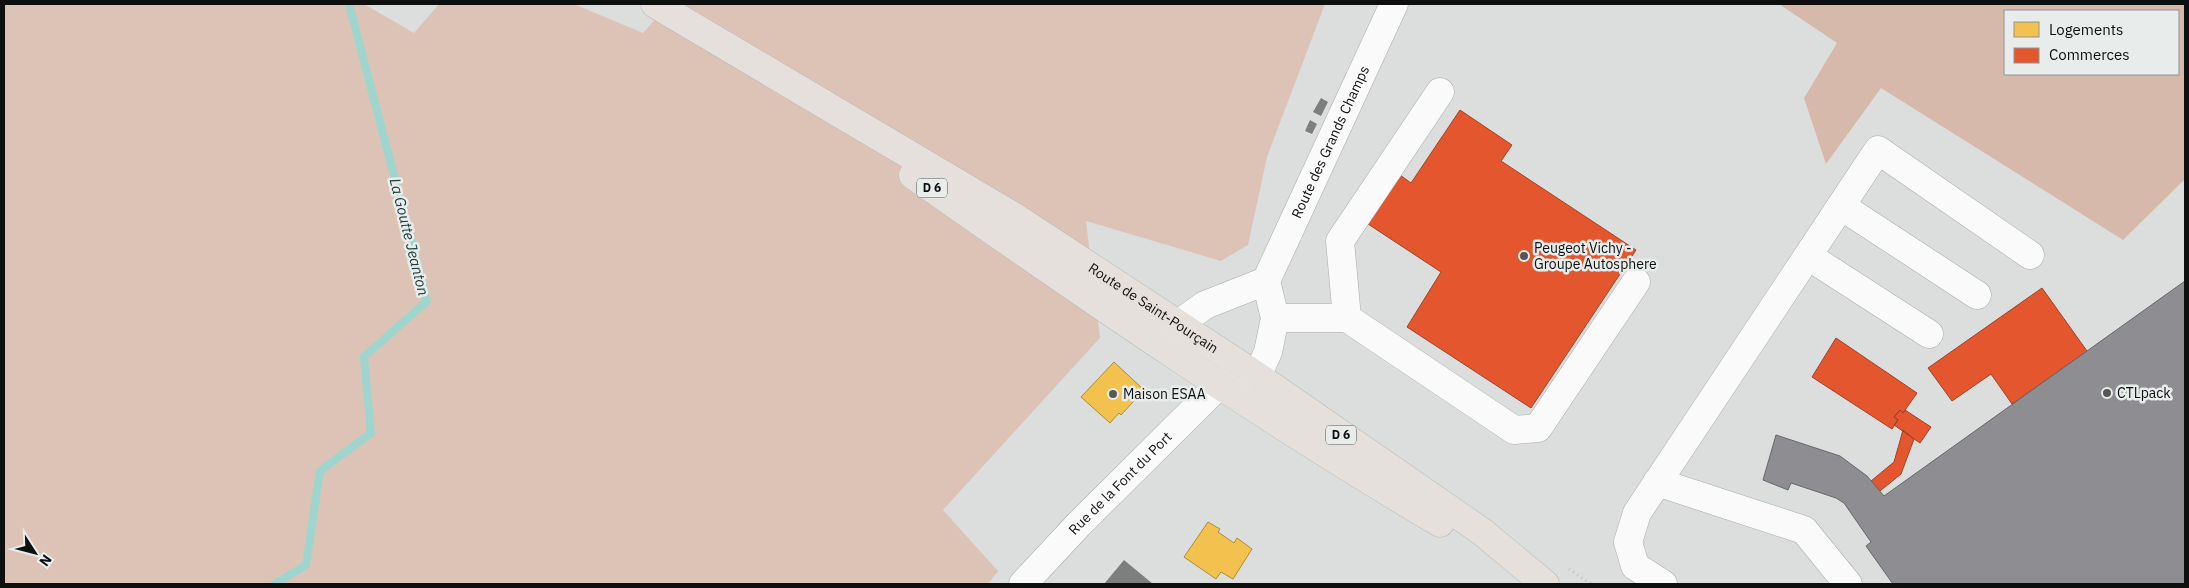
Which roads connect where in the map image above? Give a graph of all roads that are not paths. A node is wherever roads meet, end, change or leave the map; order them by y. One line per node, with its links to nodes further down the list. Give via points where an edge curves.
1 (655, 4): 13 (main road, Route de Saint-Pourçain / D 6, via 1013,216)
2 (1394, 4): 7 (street, Route des Grands Champs)
3 (1440, 92): 11 (street, via 1340,241)
4 (1841, 206): 5 (street, via 1878,150); 6 (street); 9 (street)
5 (2030, 255)
6 (1808, 256): 12 (street); 16 (street)
7 (1266, 280): 10 (street); 13 (street, via 1205,305 1184,320)
8 (1636, 282): 11 (street, via 1538,428 1514,430)
9 (1977, 295)
10 (1276, 318): 11 (street); 14 (street, via 1268,352)
11 (1347, 318)
12 (1929, 334)
13 (1172, 336): 14 (main road, Route de Saint-Pourçain / D 6); 15 (main road, Route de Saint-Pourçain / D 6)
14 (1257, 376): 15 (street); 18 (main road, Route de Saint-Pourçain / D 6, via 1481,531)
15 (1220, 384): 17 (street, Rue de la Font du Port); 18 (main road, Route de Saint-Pourçain / D 6, via 1334,460)
16 (1658, 482): 19 (street, via 1637,513 1628,542 1635,566); 20 (street, via 1804,530)
17 (1022, 584)
18 (1544, 584)
19 (1663, 584)
20 (1848, 584)

